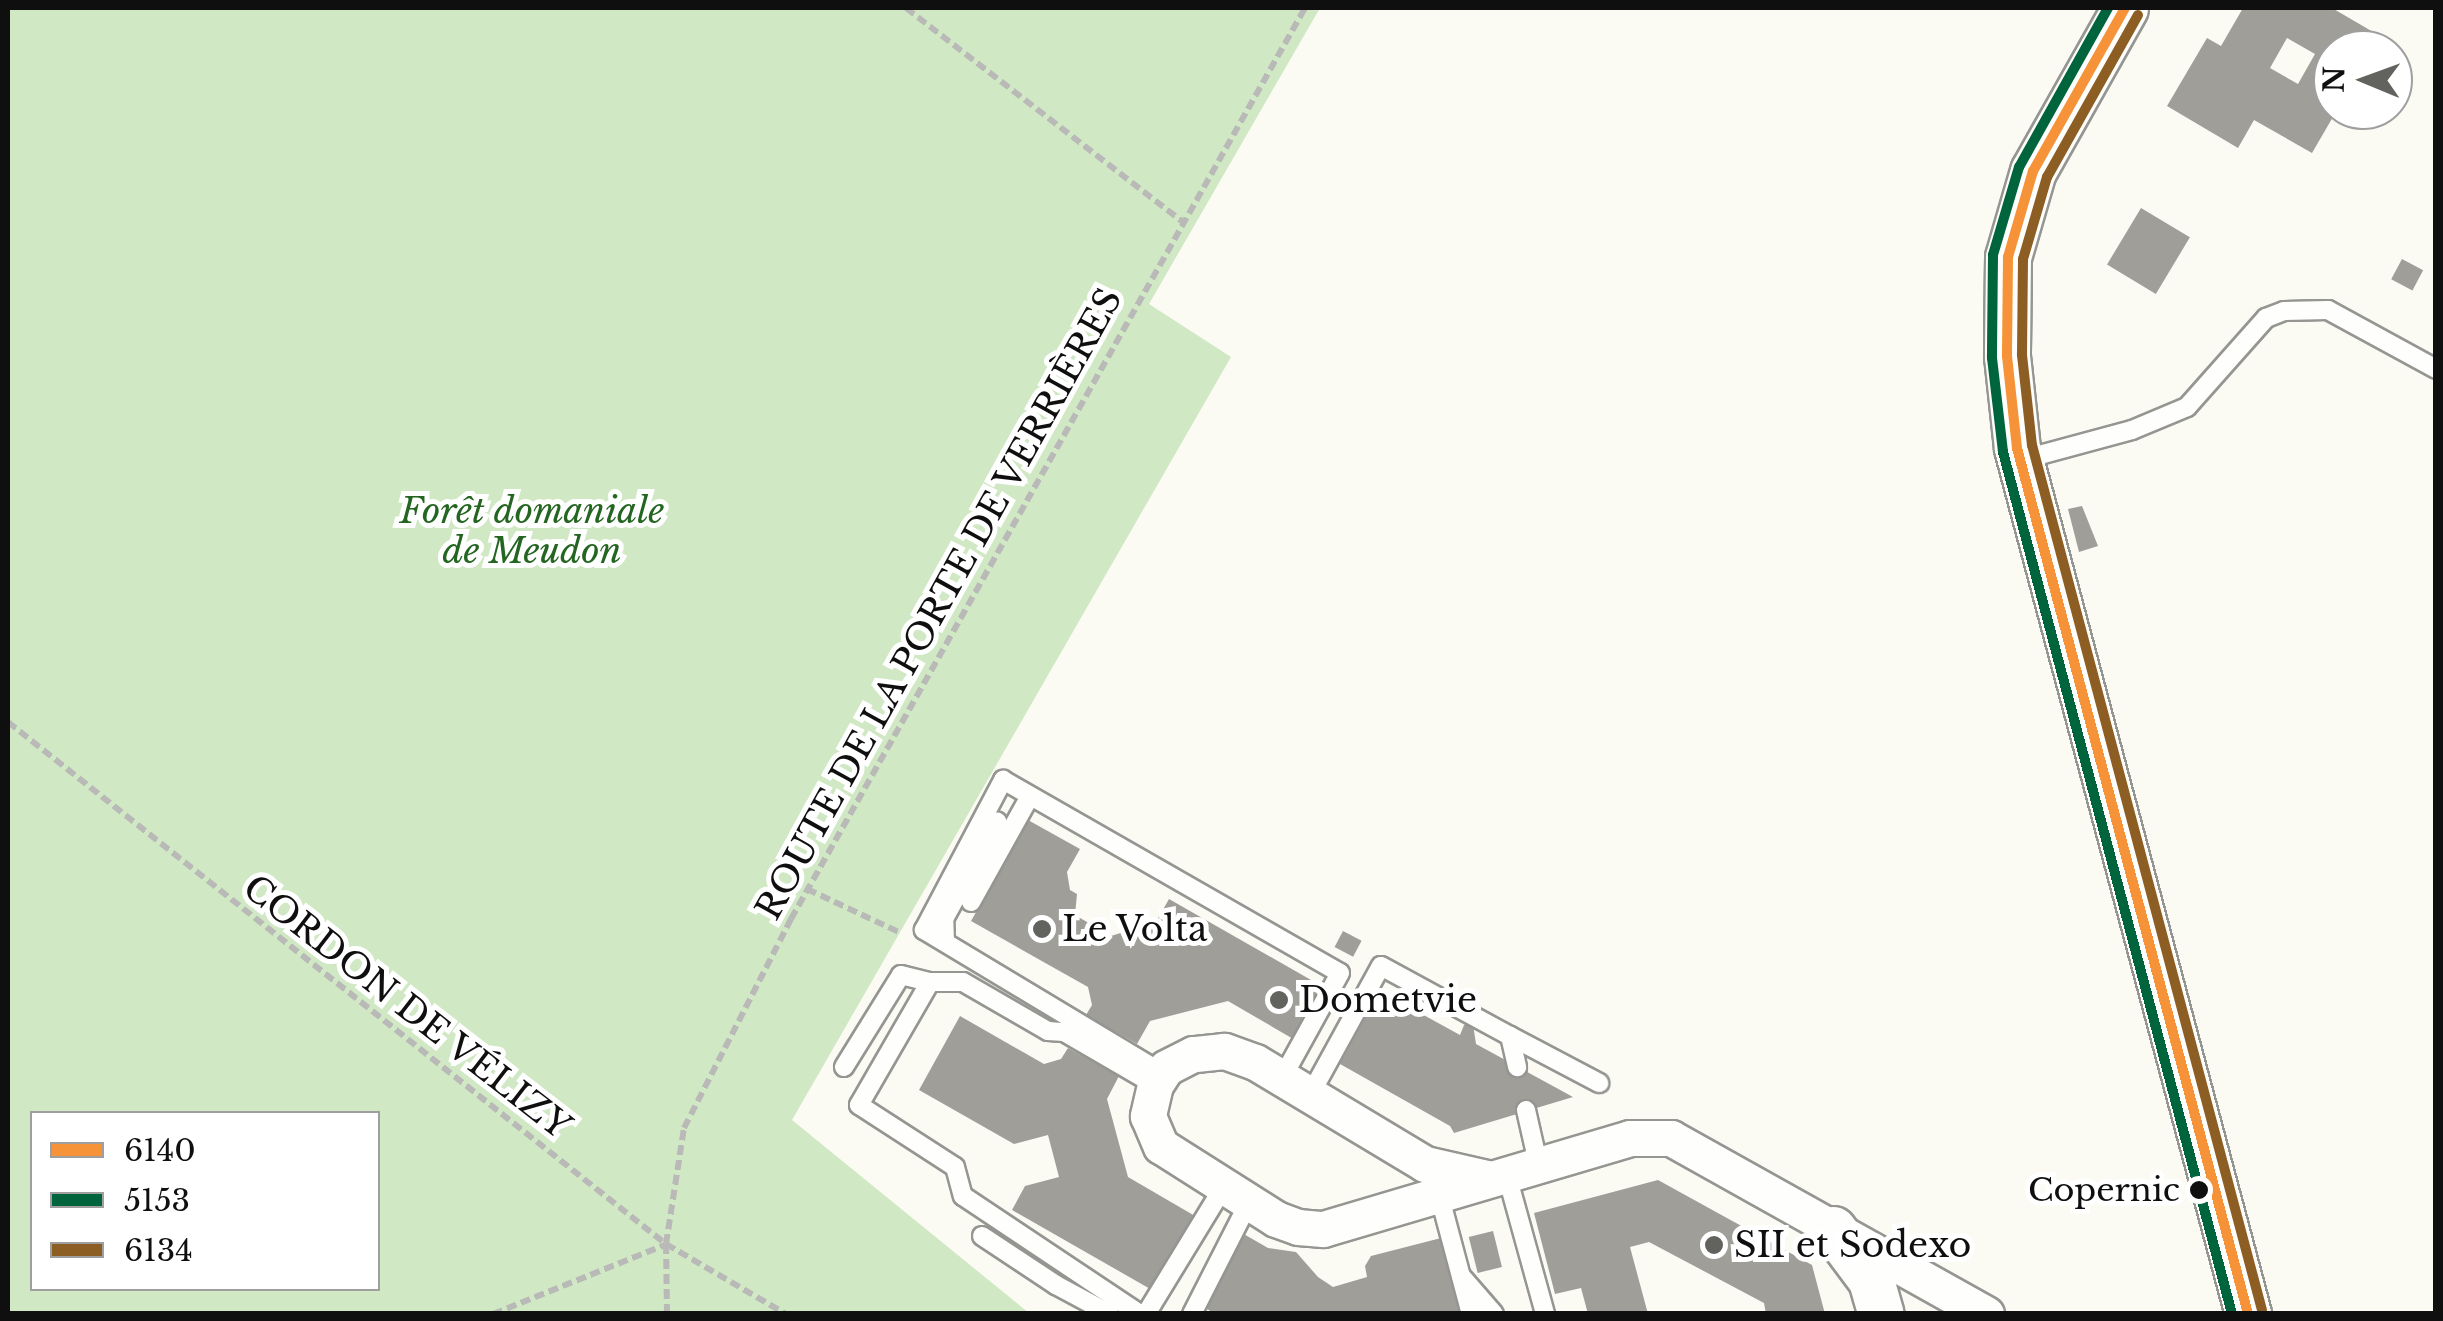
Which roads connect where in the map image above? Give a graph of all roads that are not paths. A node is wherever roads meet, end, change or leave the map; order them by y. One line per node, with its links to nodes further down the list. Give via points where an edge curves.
1 (2125, 8): 3 (street, via 2034,171 2008,257 2006,356)
2 (2436, 369): 3 (lane, via 2328,310 2284,312 2266,318 2188,406 2132,430)
3 (2020, 460): 31 (street)
4 (1030, 796): 6 (lane); 7 (lane, via 1003,780 924,930); 14 (lane, via 1340,973)
5 (997, 822): 7 (lane, via 944,919)
6 (970, 902)
7 (945, 942): 12 (lane, via 1061,1008)
8 (930, 982): 10 (lane, via 896,979); 12 (lane, via 963,982 1048,1031 1064,1032); 25 (lane, via 859,1106 955,1168 963,1196)
9 (1510, 1036): 11 (lane); 13 (lane); 14 (lane, via 1381,966)
10 (844, 1067)
11 (1517, 1067)
12 (1159, 1079): 14 (street, via 1177,1059 1224,1051); 17 (street, via 1148,1116 1161,1146)
13 (1600, 1083)
14 (1296, 1087): 16 (street, via 1425,1164)
15 (1526, 1110): 16 (lane)
16 (1510, 1171): 18 (street); 19 (street, via 1630,1138 1672,1138); 28 (lane)
17 (1236, 1194): 18 (street, via 1298,1227 1323,1229); 22 (lane); 25 (lane)
18 (1439, 1194): 21 (lane)
19 (1833, 1229): 23 (street); 29 (street, via 1871,1280)
20 (982, 1236): 24 (lane)
21 (1460, 1276): 26 (lane); 27 (lane)
22 (1192, 1312)
23 (1984, 1312): 30 (street)
24 (1110, 1314)
25 (1143, 1314)
26 (1470, 1314)
27 (1494, 1314)
28 (1545, 1314)
29 (1881, 1314)
30 (1946, 1314)
31 (2248, 1314)

